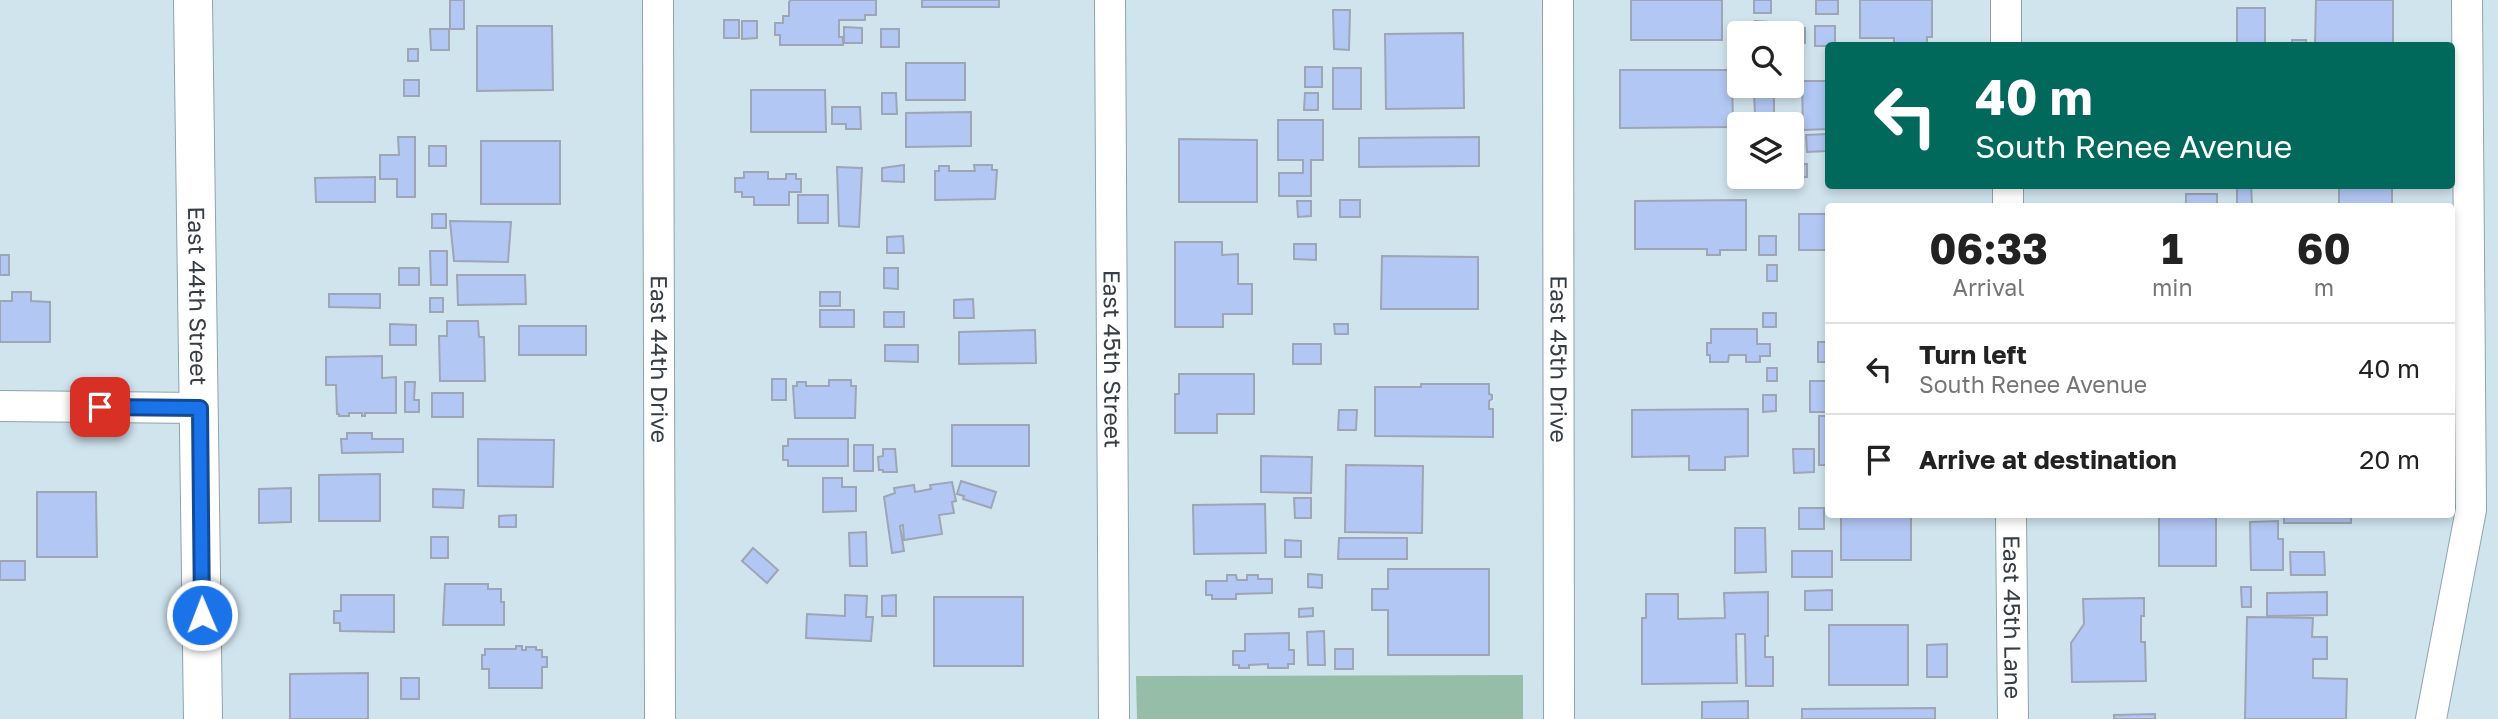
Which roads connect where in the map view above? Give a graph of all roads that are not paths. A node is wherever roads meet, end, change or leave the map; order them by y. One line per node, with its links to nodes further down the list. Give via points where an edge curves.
1 (193, 0): 9 (street, East 44th Street)
2 (658, 0): 12 (street, East 44th Drive)
3 (1110, 0): 13 (street, East 45th Street)
4 (1558, 0): 14 (street, East 45th Drive)
5 (2006, 0): 7 (street)
6 (2467, 0): 16 (street, via 2471,510)
7 (2006, 42)
8 (0, 406): 9 (street)
9 (200, 408): 11 (street, East 44th Street)
10 (2011, 518): 15 (street, East 45th Lane)
11 (202, 719)
12 (660, 719)
13 (1114, 719)
14 (1559, 719)
15 (2013, 719)
16 (2431, 719)

